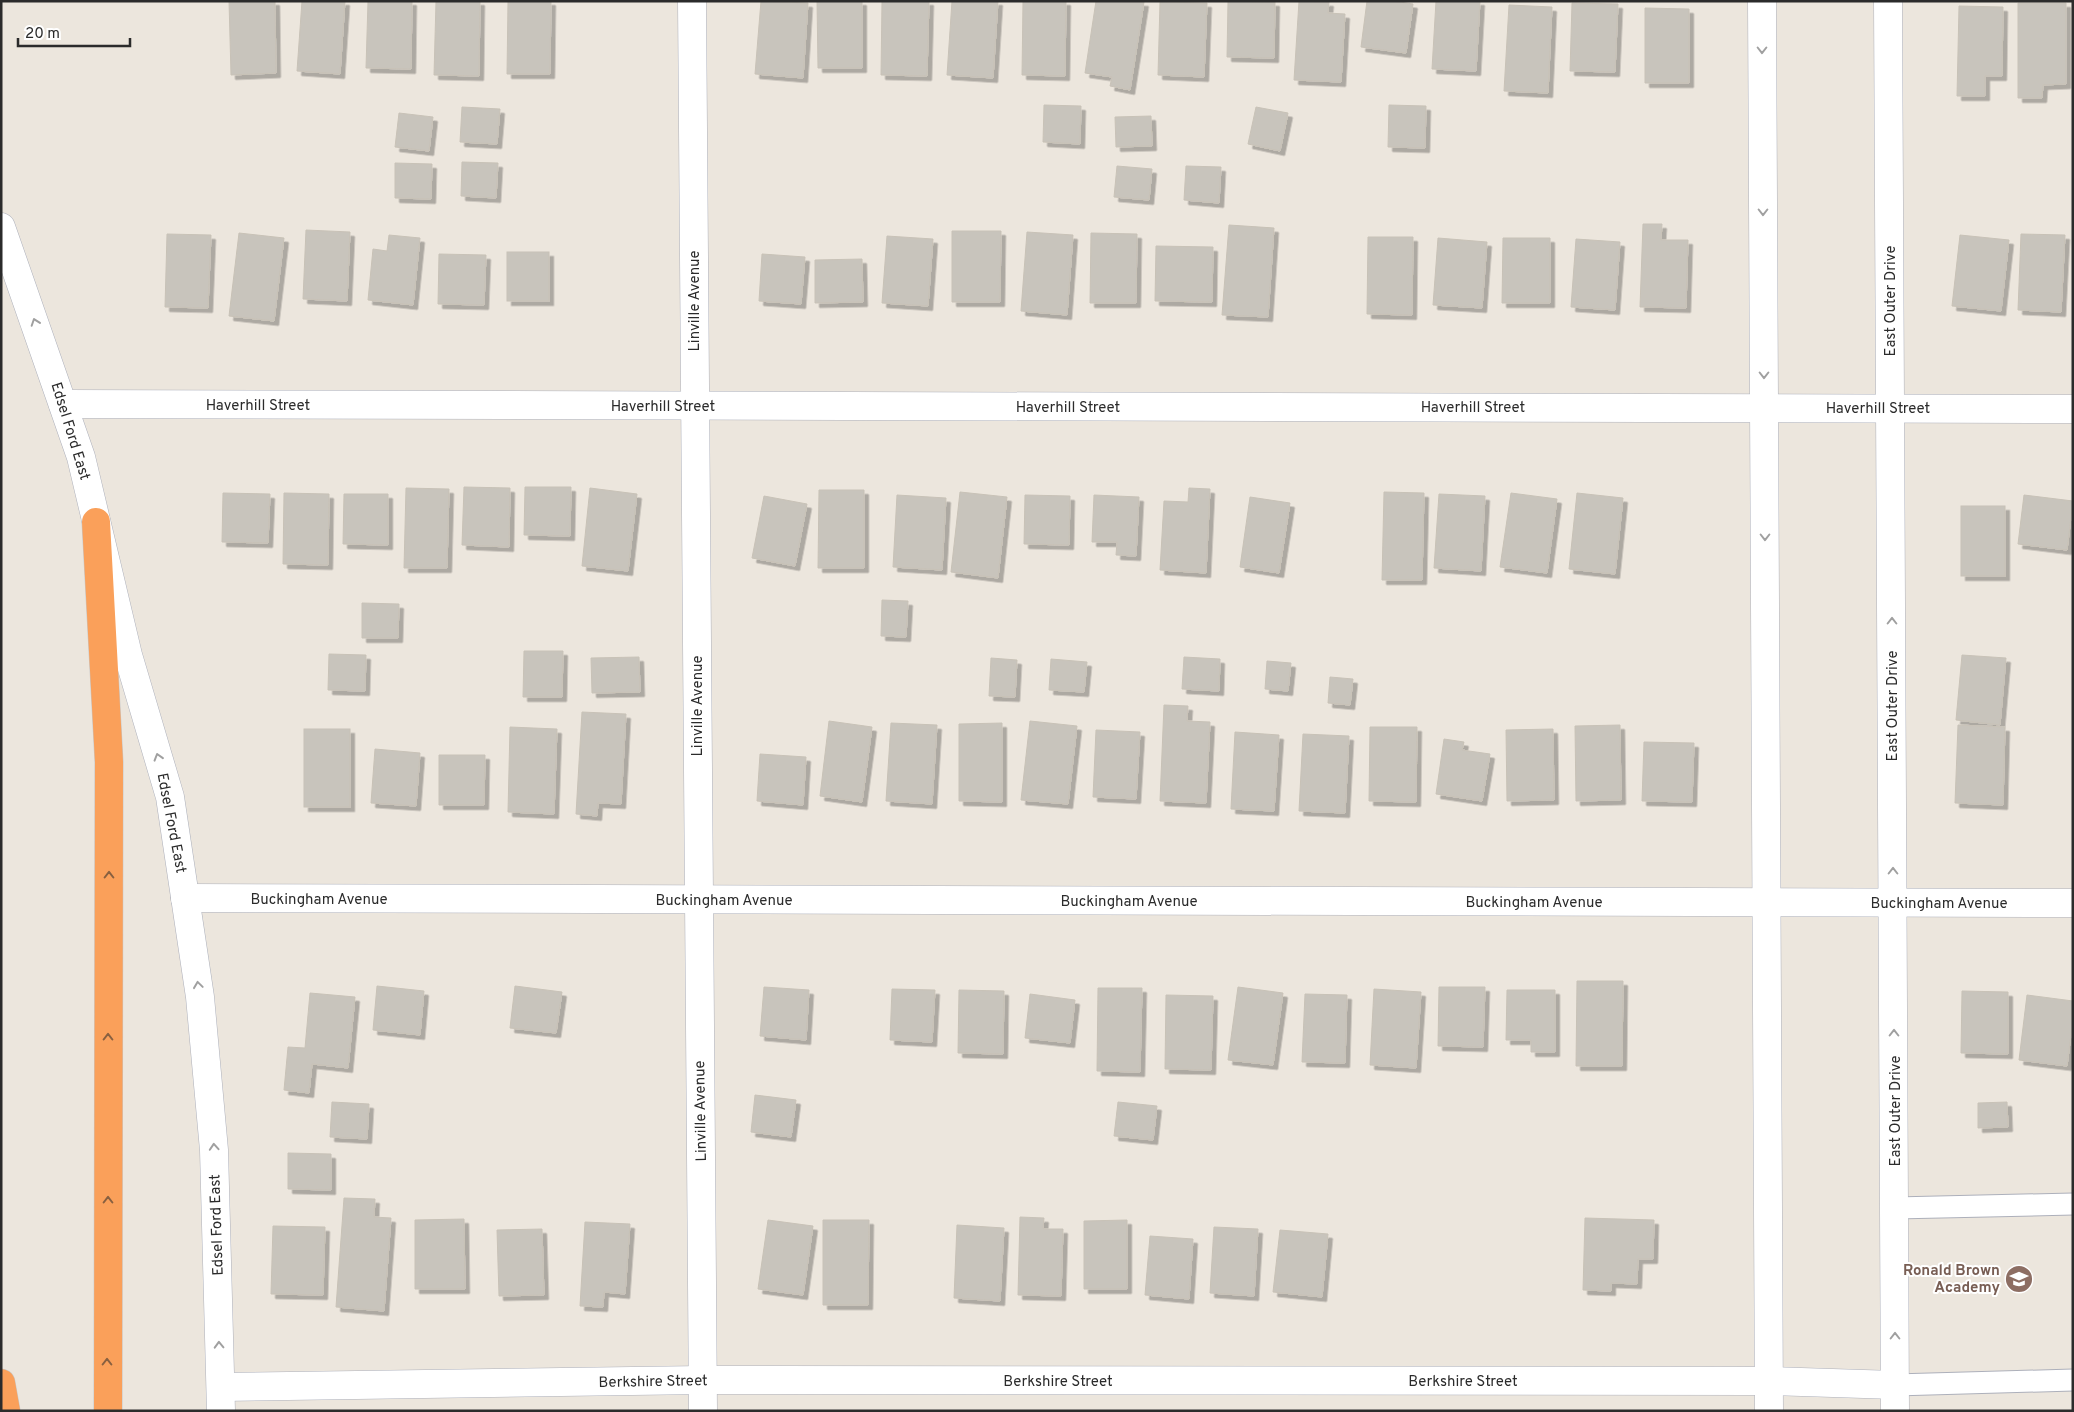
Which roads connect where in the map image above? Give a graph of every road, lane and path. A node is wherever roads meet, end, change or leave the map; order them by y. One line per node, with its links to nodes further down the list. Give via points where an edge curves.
1 (692, 1): 6 (street, Linville Avenue)
2 (1762, 1): 7 (street, one-way to 7)
3 (1888, 1): 8 (street, East Outer Drive)
4 (1, 227): 5 (street, Edsel Ford East, one-way to 4)
5 (64, 404): 6 (street, Haverhill Street); 10 (street, Edsel Ford East, via 81,457)
6 (695, 406): 7 (street, Haverhill Street); 12 (street, Linville Avenue)
7 (1764, 407): 8 (street, Haverhill Street); 13 (street, one-way to 13)
8 (1891, 409): 9 (street, Haverhill Street); 14 (street, East Outer Drive, one-way to 8)
9 (2073, 409)
10 (96, 522): 11 (street, Edsel Ford East, one-way to 10, via 170,796 128,655); 25 (highway, one-way to 10, via 109,762)
11 (185, 898): 12 (street, Buckingham Avenue); 23 (street, Edsel Ford East, one-way to 11, via 214,1150 200,997)
12 (698, 900): 13 (street, Buckingham Avenue); 18 (street, Linville Avenue)
13 (1767, 902): 14 (street, Buckingham Avenue); 20 (street)
14 (1894, 903): 15 (street, Buckingham Avenue); 17 (street, East Outer Drive, one-way to 14)
15 (2073, 903)
16 (2073, 1204): 17 (lane)
17 (1895, 1208): 22 (street, East Outer Drive, one-way to 17)
18 (703, 1380): 20 (street, Berkshire Street); 23 (street, Berkshire Street); 26 (street, Linville Avenue)
19 (2073, 1380): 22 (lane)
20 (1769, 1381): 22 (street, Berkshire Street); 27 (street)
21 (1, 1383): 24 (highway)
22 (1895, 1398)
23 (221, 1399)
24 (6, 1411)
25 (108, 1411)
26 (703, 1411)
27 (1769, 1411)

